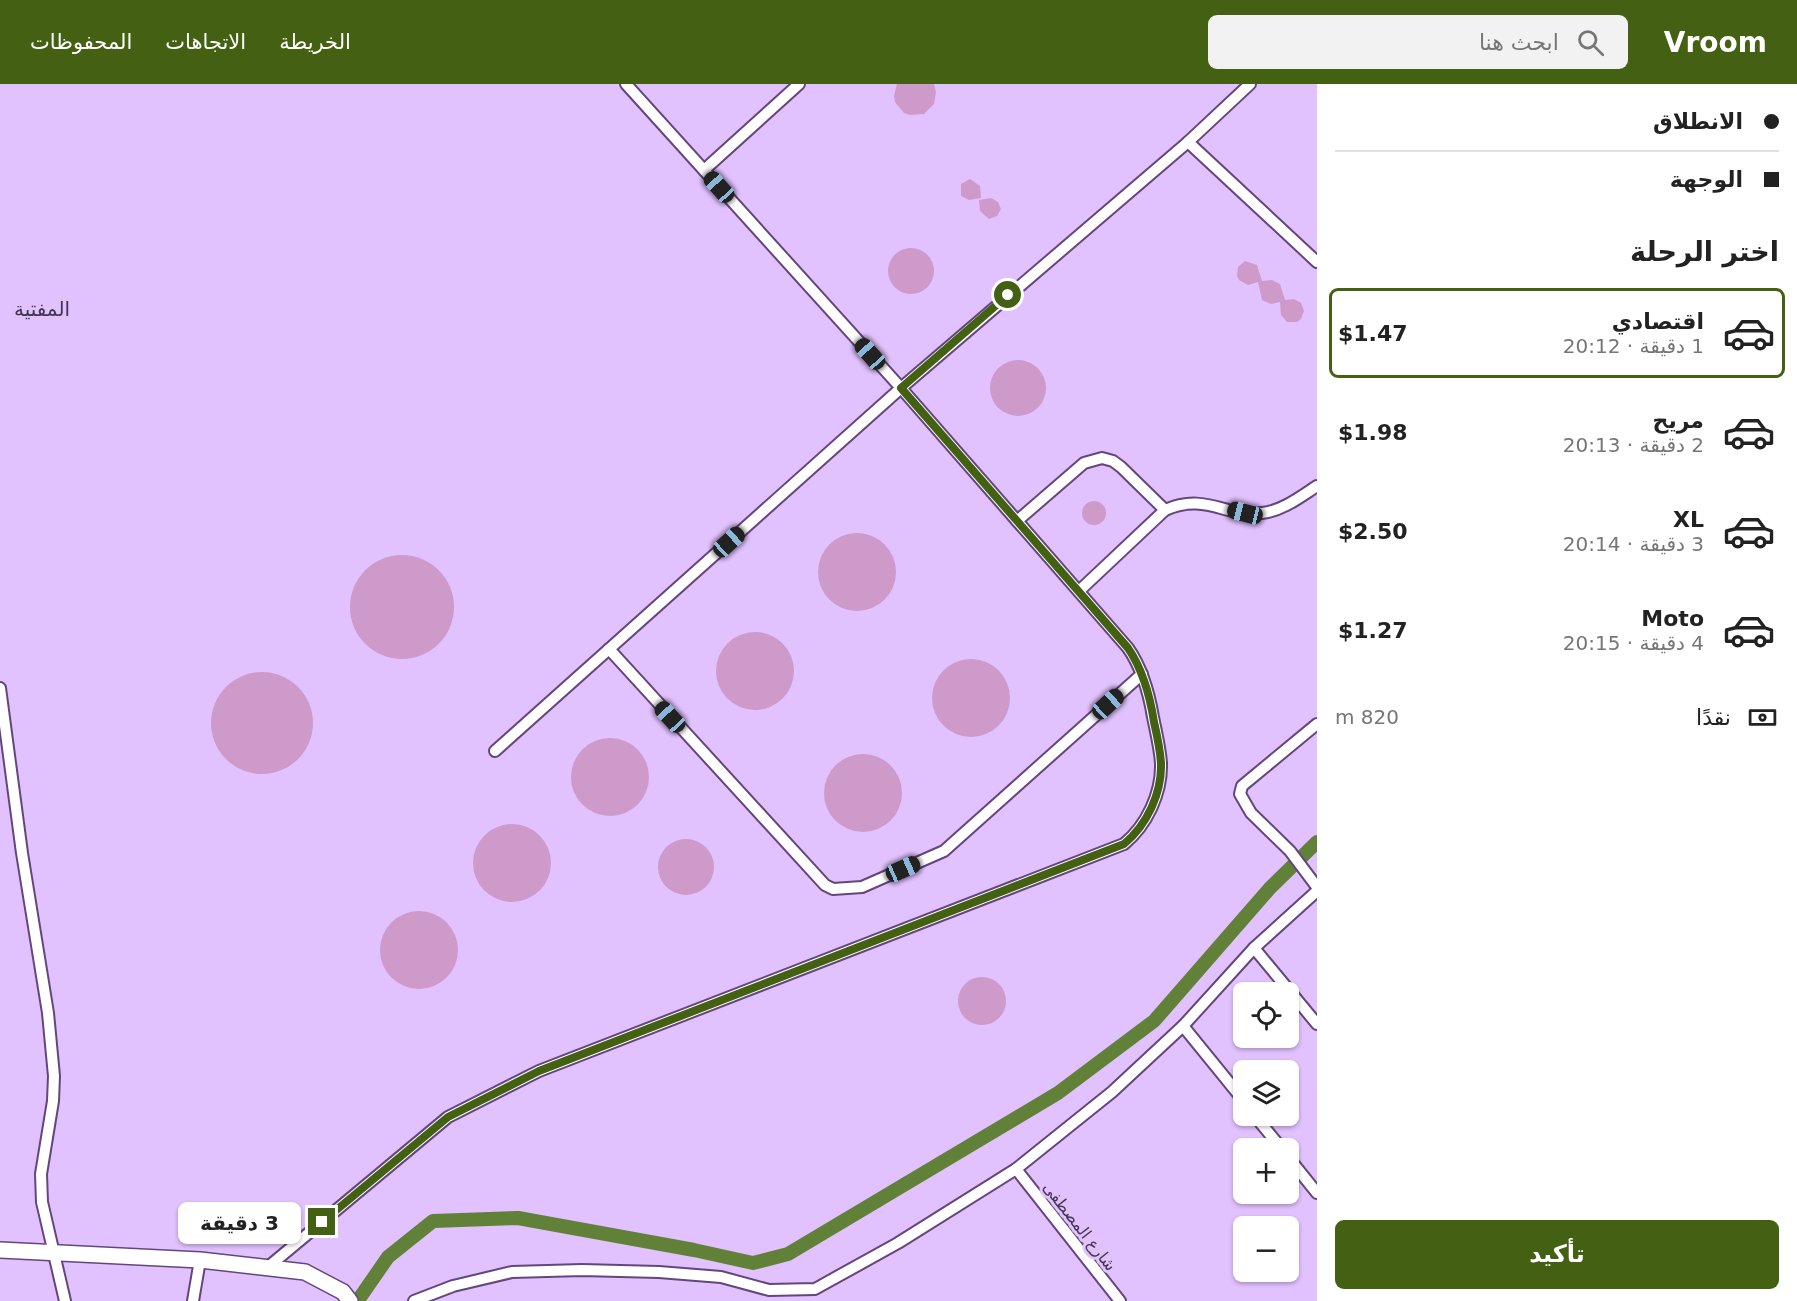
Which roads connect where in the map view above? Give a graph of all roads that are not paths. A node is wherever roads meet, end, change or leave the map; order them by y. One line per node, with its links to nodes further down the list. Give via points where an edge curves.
1 (626, 84): 5 (street)
2 (799, 84): 5 (street)
3 (1250, 84): 4 (street)
4 (1188, 142): 6 (street); 7 (street)
5 (704, 170): 7 (street)
6 (1317, 262)
7 (901, 388): 10 (street); 12 (street)
8 (1317, 486): 9 (street, via 1277,510 1262,513 1199,503)
9 (1166, 510): 10 (street, via 1113,461 1092,459); 11 (street)
10 (1017, 521): 11 (street)
11 (1079, 591): 13 (street, via 1128,648)
12 (609, 650): 13 (street, via 825,885 833,889 862,887 945,851); 17 (street)
13 (1142, 674): 31 (street, via 1161,764 1155,798 1146,820 1124,844 539,1071 478,1101 448,1117)
14 (0, 688): 15 (street)
15 (2, 715): 29 (street, via 48,1013 53,1101 41,1174 43,1209)
16 (1317, 724): 18 (street, via 1242,786 1240,794 1251,813 1290,851)
17 (495, 751)
18 (1316, 887): 19 (street)
19 (1254, 948): 20 (street); 21 (street)
20 (1317, 1024)
21 (1183, 1026): 22 (street); 25 (street, via 1112,1092)
22 (1233, 1087)
23 (1263, 1126): 24 (street)
24 (1273, 1138)
25 (1016, 1169): 35 (street, via 815,1289 769,1290 722,1277 659,1272 512,1272 453,1286); 36 (street, شارع المصطفى)
26 (1299, 1171): 27 (street)
27 (1317, 1193)
28 (0, 1250): 29 (street)
29 (55, 1253): 30 (street); 32 (street)
30 (200, 1260): 31 (street); 33 (street)
31 (268, 1267): 34 (street, via 305,1272 342,1292)
32 (65, 1301)
33 (193, 1301)
34 (350, 1301)
35 (414, 1301)
36 (1120, 1301)

